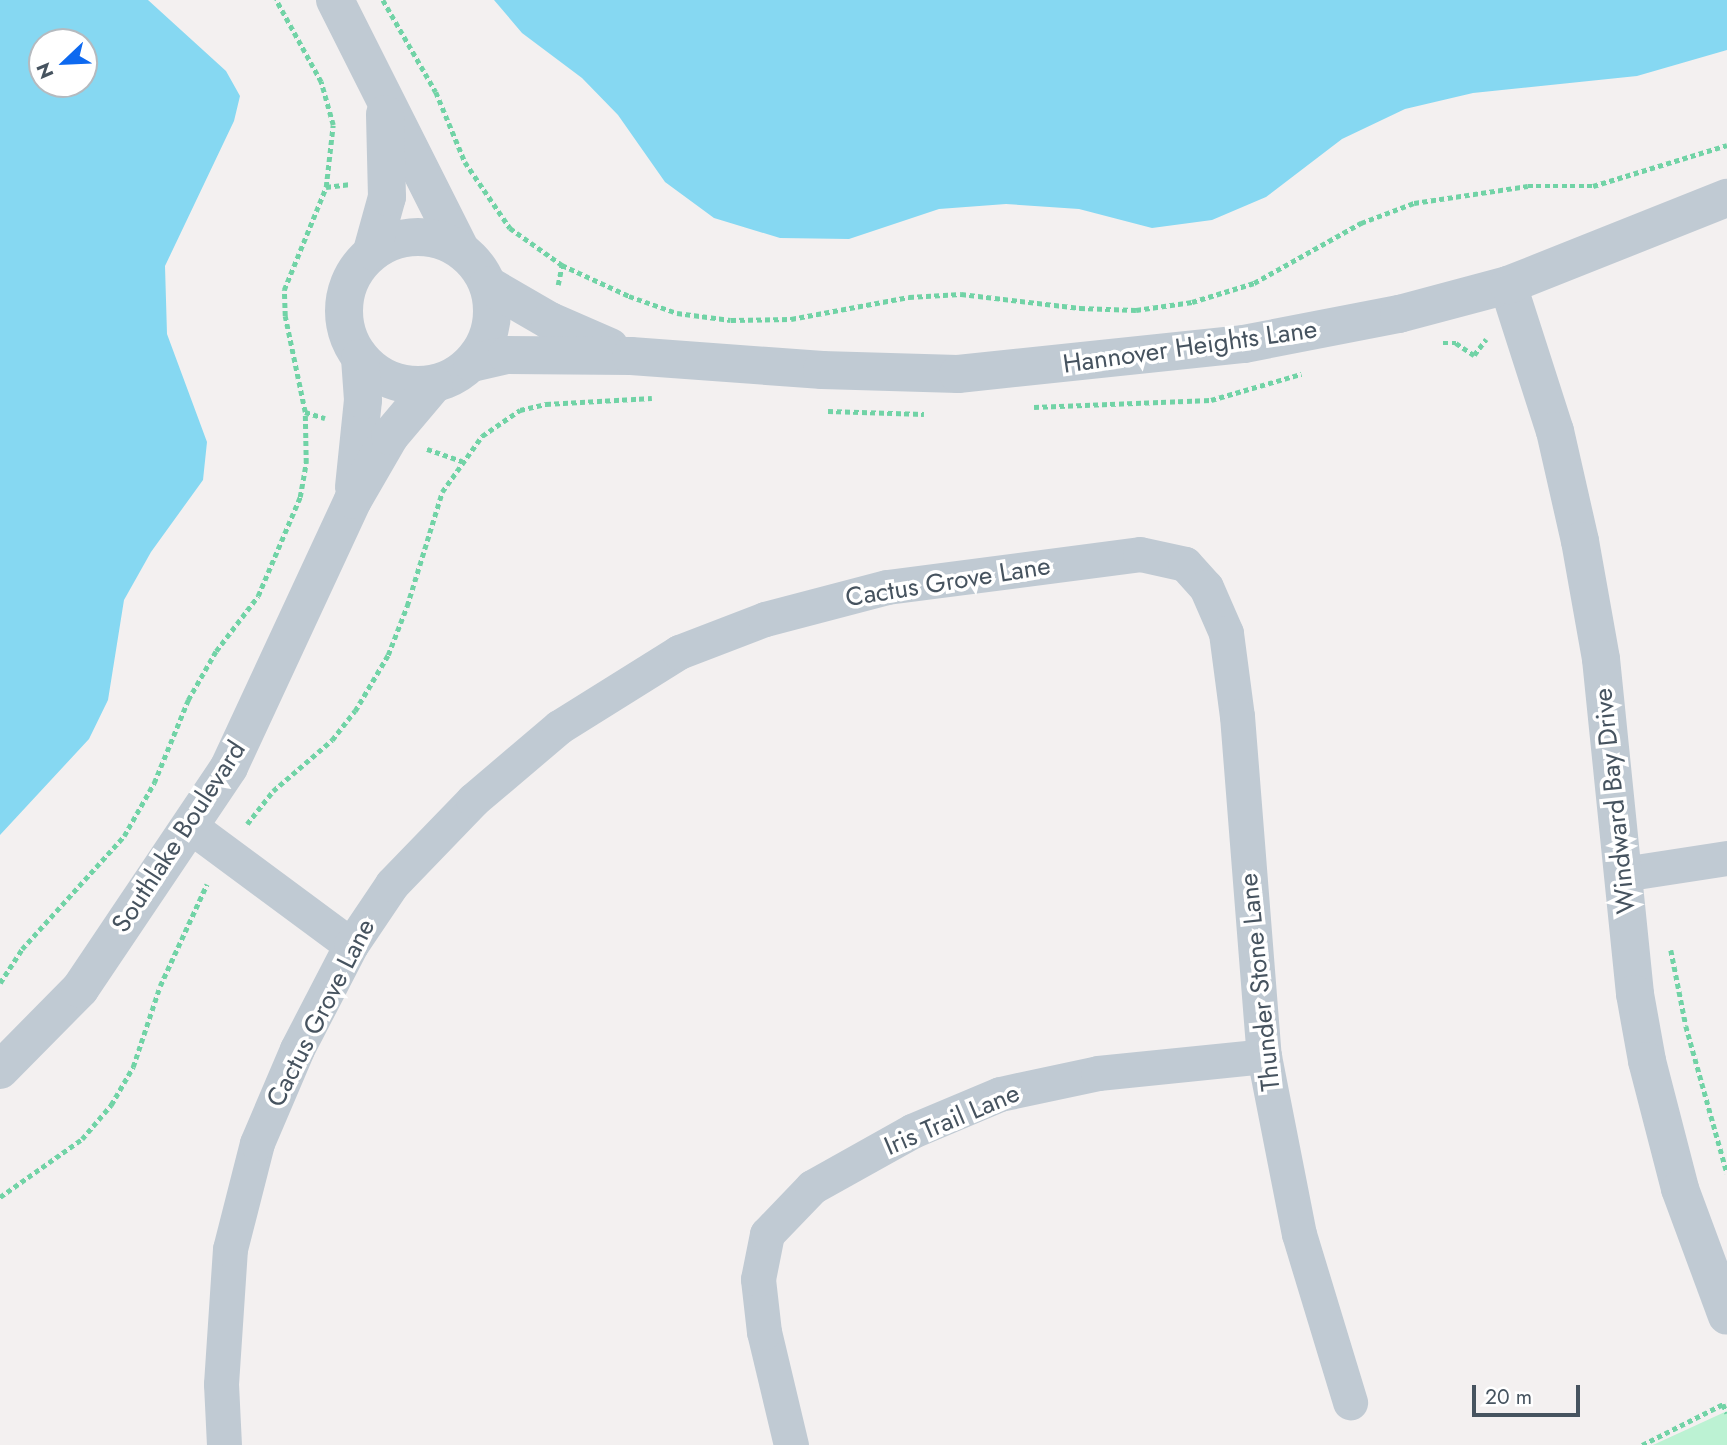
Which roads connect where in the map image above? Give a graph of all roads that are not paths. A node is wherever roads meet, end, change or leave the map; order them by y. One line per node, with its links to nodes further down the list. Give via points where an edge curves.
1 (335, 0): 2 (street, Southlake Boulevard)
2 (383, 94): 4 (street, Southlake Boulevard); 5 (street, Southlake Boulevard, via 389,151 387,197)
3 (1727, 198): 7 (street, Hannover Heights Lane)
4 (460, 249): 5 (street, Southlake Boulevard, via 416,236 393,240); 6 (street, Southlake Boulevard, via 477,265)
5 (372, 251): 9 (street, Southlake Boulevard, via 346,290 343,314 348,338)
6 (488, 285): 8 (street, Hannover Heights Lane, via 568,330); 10 (street, via 491,326)
7 (1510, 293): 8 (street, Hannover Heights Lane, via 1244,344 958,374); 16 (street, Windward Bay Drive, via 1555,431 1580,541 1601,659)
8 (631, 356): 10 (street, Hannover Heights Lane, via 507,355)
9 (360, 358): 11 (street, via 394,382); 12 (street, Southlake Boulevard, via 363,400)
10 (472, 363): 11 (street, Southlake Boulevard)
11 (434, 384): 12 (street, Southlake Boulevard, via 390,436)
12 (353, 500): 14 (street, Southlake Boulevard, via 229,767)
13 (1185, 564): 17 (street, Cactus Grove Lane, via 1140,554 887,586 765,620 679,652 559,727 473,800 392,884); 18 (street, Thunder Stone Lane, via 1206,587 1226,633 1237,716)
14 (190, 826): 17 (street); 19 (street, Southlake Boulevard, via 80,989)
15 (1727, 858): 16 (street)
16 (1623, 874): 20 (street, Windward Bay Drive, via 1647,1061 1680,1189)
17 (351, 945): 22 (street, Cactus Grove Lane, via 297,1049 257,1143 233,1236 220,1384)
18 (1264, 1056): 21 (street, Thunder Stone Lane, via 1299,1234); 23 (street, Iris Trail Lane, via 1098,1073 1013,1091 912,1131 812,1187 767,1234 758,1279 764,1332)
19 (0, 1070)
20 (1727, 1316)
21 (1350, 1402)
22 (224, 1445)
23 (791, 1445)

